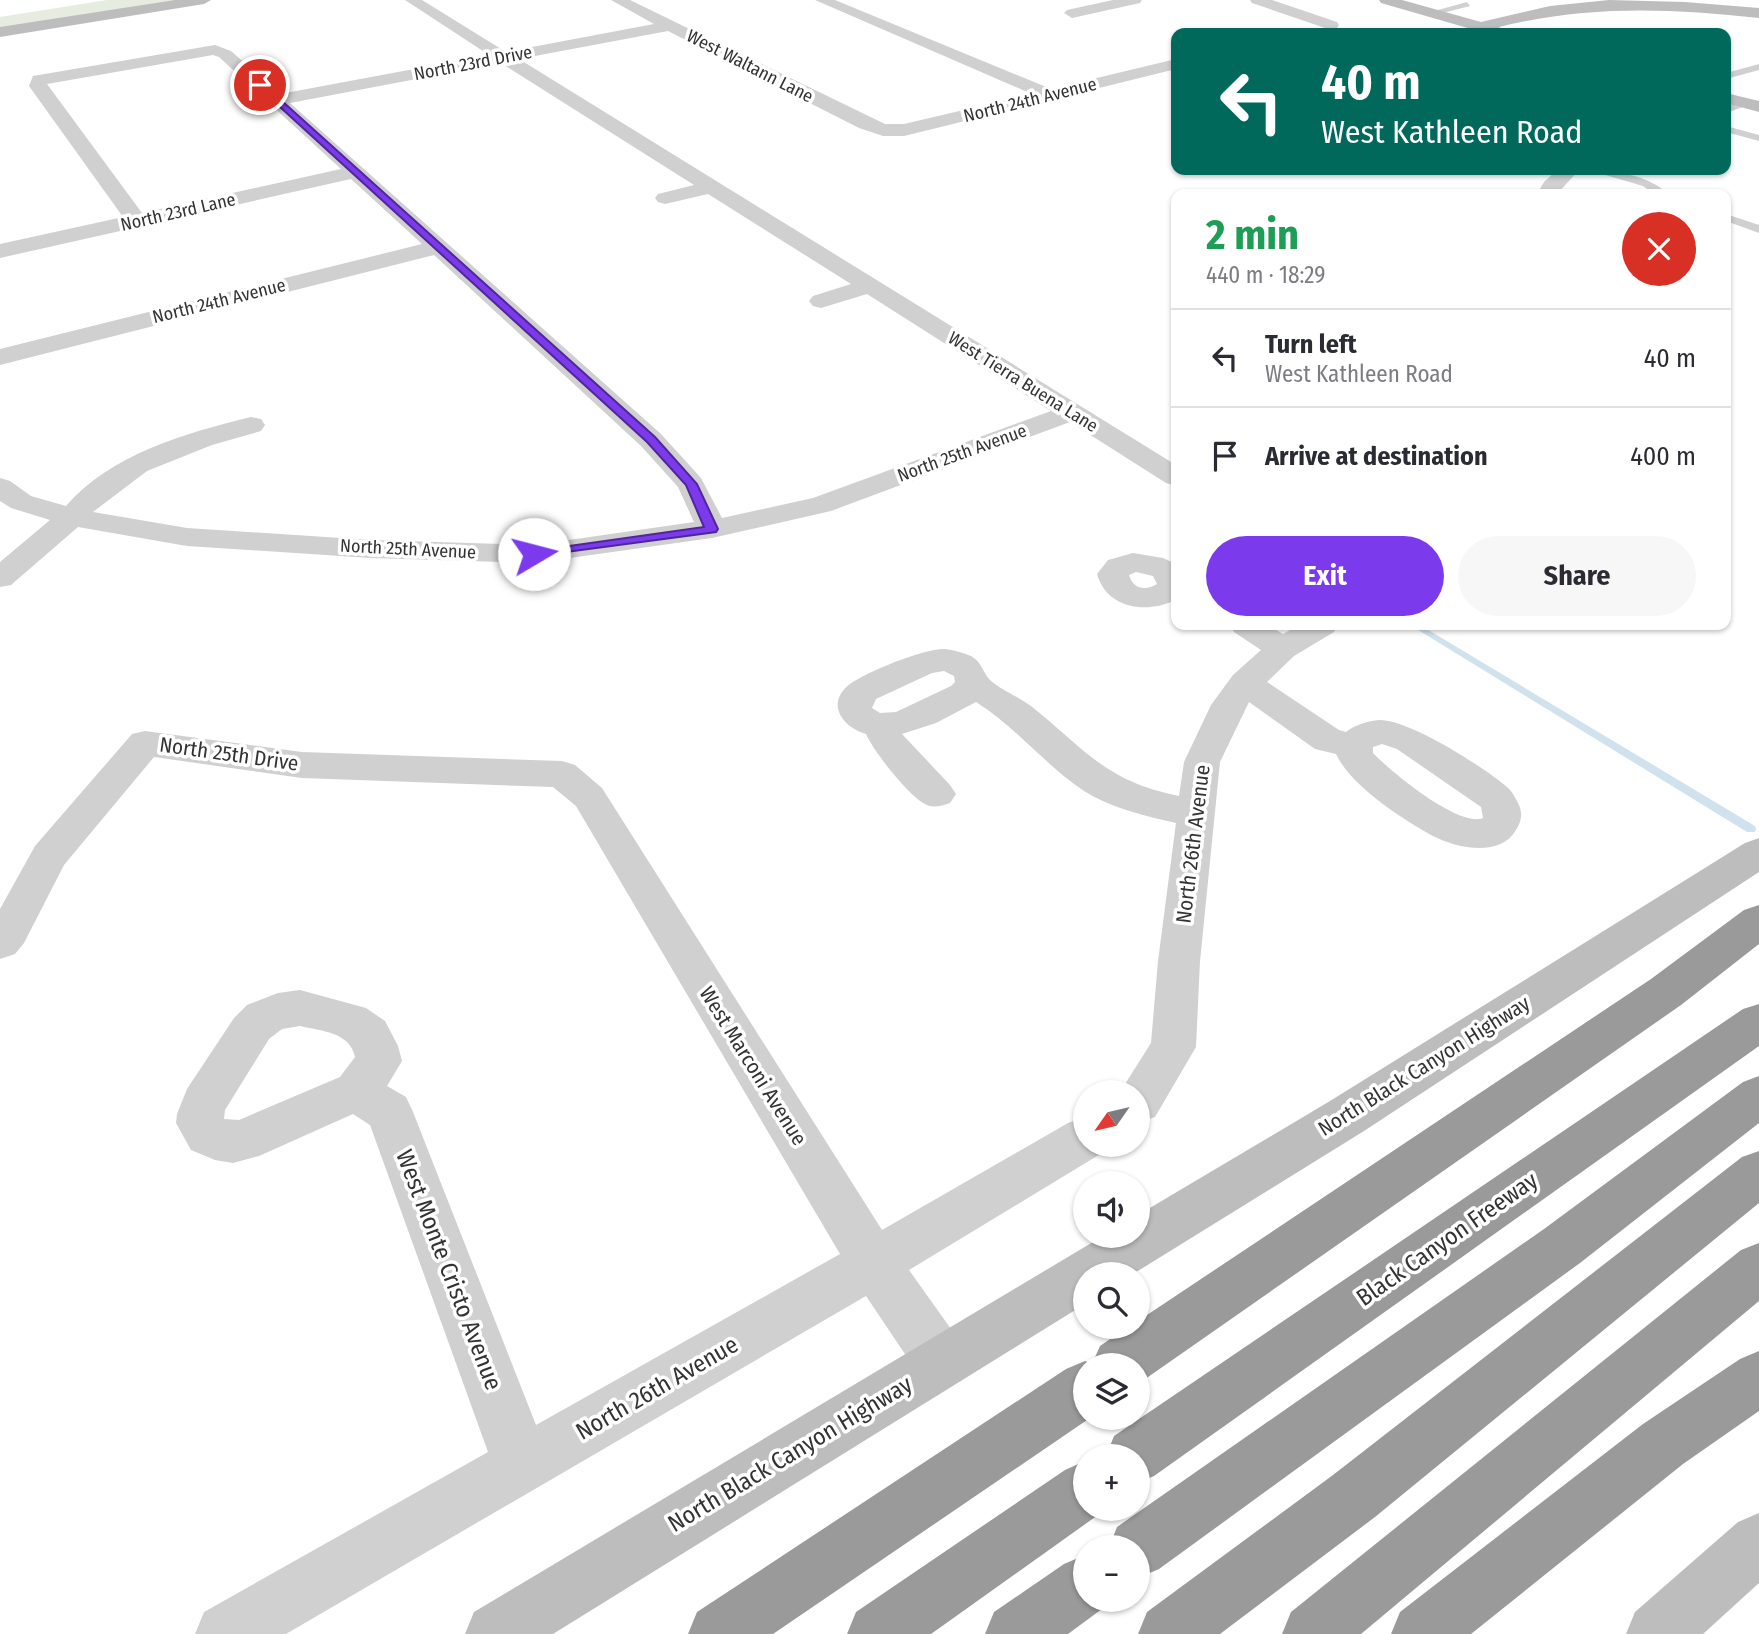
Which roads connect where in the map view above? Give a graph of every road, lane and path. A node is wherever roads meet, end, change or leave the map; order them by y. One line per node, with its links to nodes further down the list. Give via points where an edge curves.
1 (204, 0): 16 (main road)
2 (618, 0): 12 (street, West Waltann Lane)
3 (825, 0): 22 (street)
4 (1135, 0): 9 (street)
5 (1256, 0): 14 (street, via 1331,25)
6 (1387, 0): 10 (main road)
7 (1467, 4): 10 (lane)
8 (410, 8): 17 (street, West Tierra Buena Lane, via 432,12)
9 (1072, 13)
10 (1431, 13): 13 (main road)
11 (1759, 13): 13 (main road, via 1604,5 1539,13)
12 (669, 26): 17 (street, North 23rd Drive); 28 (street, West Waltann Lane)
13 (1481, 27): 15 (main road)
14 (1321, 28)
15 (1484, 28)
16 (0, 32)
17 (504, 57): 23 (street, North 23rd Drive); 26 (street, West Tierra Buena Lane)
18 (1731, 63): 20 (lane)
19 (1171, 65): 22 (street, North 24th Avenue)
20 (1755, 68): 21 (lane)
21 (1731, 75)
22 (1051, 95): 28 (street, North 24th Avenue, via 904,130)
23 (277, 100): 33 (street); 43 (street, via 215,50 39,80 38,86)
24 (1731, 102): 25 (main road)
25 (1759, 107)
26 (593, 113): 27 (street); 38 (street, West Tierra Buena Lane)
27 (562, 120)
28 (883, 130)
29 (1731, 131): 30 (lane)
30 (1744, 135): 31 (lane); 32 (lane)
31 (1759, 138)
32 (1731, 140)
33 (356, 172): 43 (street, North 23rd Lane); 45 (street)
34 (1563, 175): 39 (street)
35 (1613, 175): 37 (lane)
36 (1646, 175): 37 (lane)
37 (1647, 184): 40 (lane)
38 (712, 187): 41 (street); 47 (street, West Tierra Buena Lane)
39 (1550, 189)
40 (1654, 189)
41 (665, 198)
42 (1731, 219): 44 (lane)
43 (137, 221): 46 (street, North 23rd Lane)
44 (1759, 229)
45 (438, 247): 49 (street, North 24th Avenue); 55 (street, via 651,440 691,484)
46 (0, 251)
47 (870, 286): 48 (street); 50 (street, West Tierra Buena Lane)
48 (821, 301)
49 (0, 357)
50 (1072, 412): 52 (street, West Tierra Buena Lane); 55 (street, North 25th Avenue, via 821,505)
51 (251, 425): 54 (street, via 136,465 86,501)
52 (1171, 474)
53 (0, 487): 54 (street, via 21,502)
54 (72, 517): 55 (street, North 25th Avenue, via 187,537 534,554); 56 (street)
55 (712, 529)
56 (0, 578)
57 (1254, 630): 59 (street)
58 (1314, 630): 59 (street, North 26th Avenue)
59 (1282, 649): 60 (street, North 26th Avenue)
60 (1245, 683): 61 (street, via 1328,740); 64 (street, North 26th Avenue, via 1229,705 1202,762)
61 (1354, 746)
62 (562, 774): 67 (street, North 25th Drive, via 302,765 145,743 49,856); 75 (street, West Marconi Avenue, via 589,797)
63 (937, 794): 64 (street, via 889,746 881,727 904,722 963,694 972,685 999,698 1108,787 1158,806)
64 (1194, 813): 69 (street, North 26th Avenue, via 1173,1047)
65 (1759, 853): 74 (main road, North Black Canyon Highway, via 1347,1116)
66 (1759, 921): 78 (highway, via 1666,992)
67 (0, 942)
68 (1759, 1022): 82 (highway, Black Canyon Freeway)
69 (1150, 1084)
70 (356, 1091): 83 (street, West Monte Cristo Avenue, via 389,1112)
71 (1759, 1096): 85 (highway, via 1562,1246)
72 (1073, 1145): 75 (street, North 26th Avenue)
73 (1759, 1173): 93 (highway, via 1353,1496)
74 (1106, 1262)
75 (874, 1263): 79 (street, West Marconi Avenue); 83 (street, North 26th Avenue)
76 (1759, 1268): 94 (highway)
77 (1073, 1282): 79 (main road, North Black Canyon Highway)
78 (1137, 1353)
79 (942, 1362): 89 (main road, North Black Canyon Highway)
80 (1759, 1378): 95 (highway, via 1663,1444)
81 (1073, 1396): 90 (highway)
82 (1150, 1445)
83 (521, 1466): 88 (street, North 26th Avenue)
84 (1073, 1498): 91 (highway)
85 (1150, 1539)
86 (1759, 1543): 96 (main road)
87 (1073, 1594): 92 (highway)
88 (226, 1634)
89 (496, 1634)
90 (719, 1634)
91 (878, 1634)
92 (1016, 1634)
93 (1169, 1634)
94 (1313, 1634)
95 (1422, 1634)
96 (1657, 1634)

